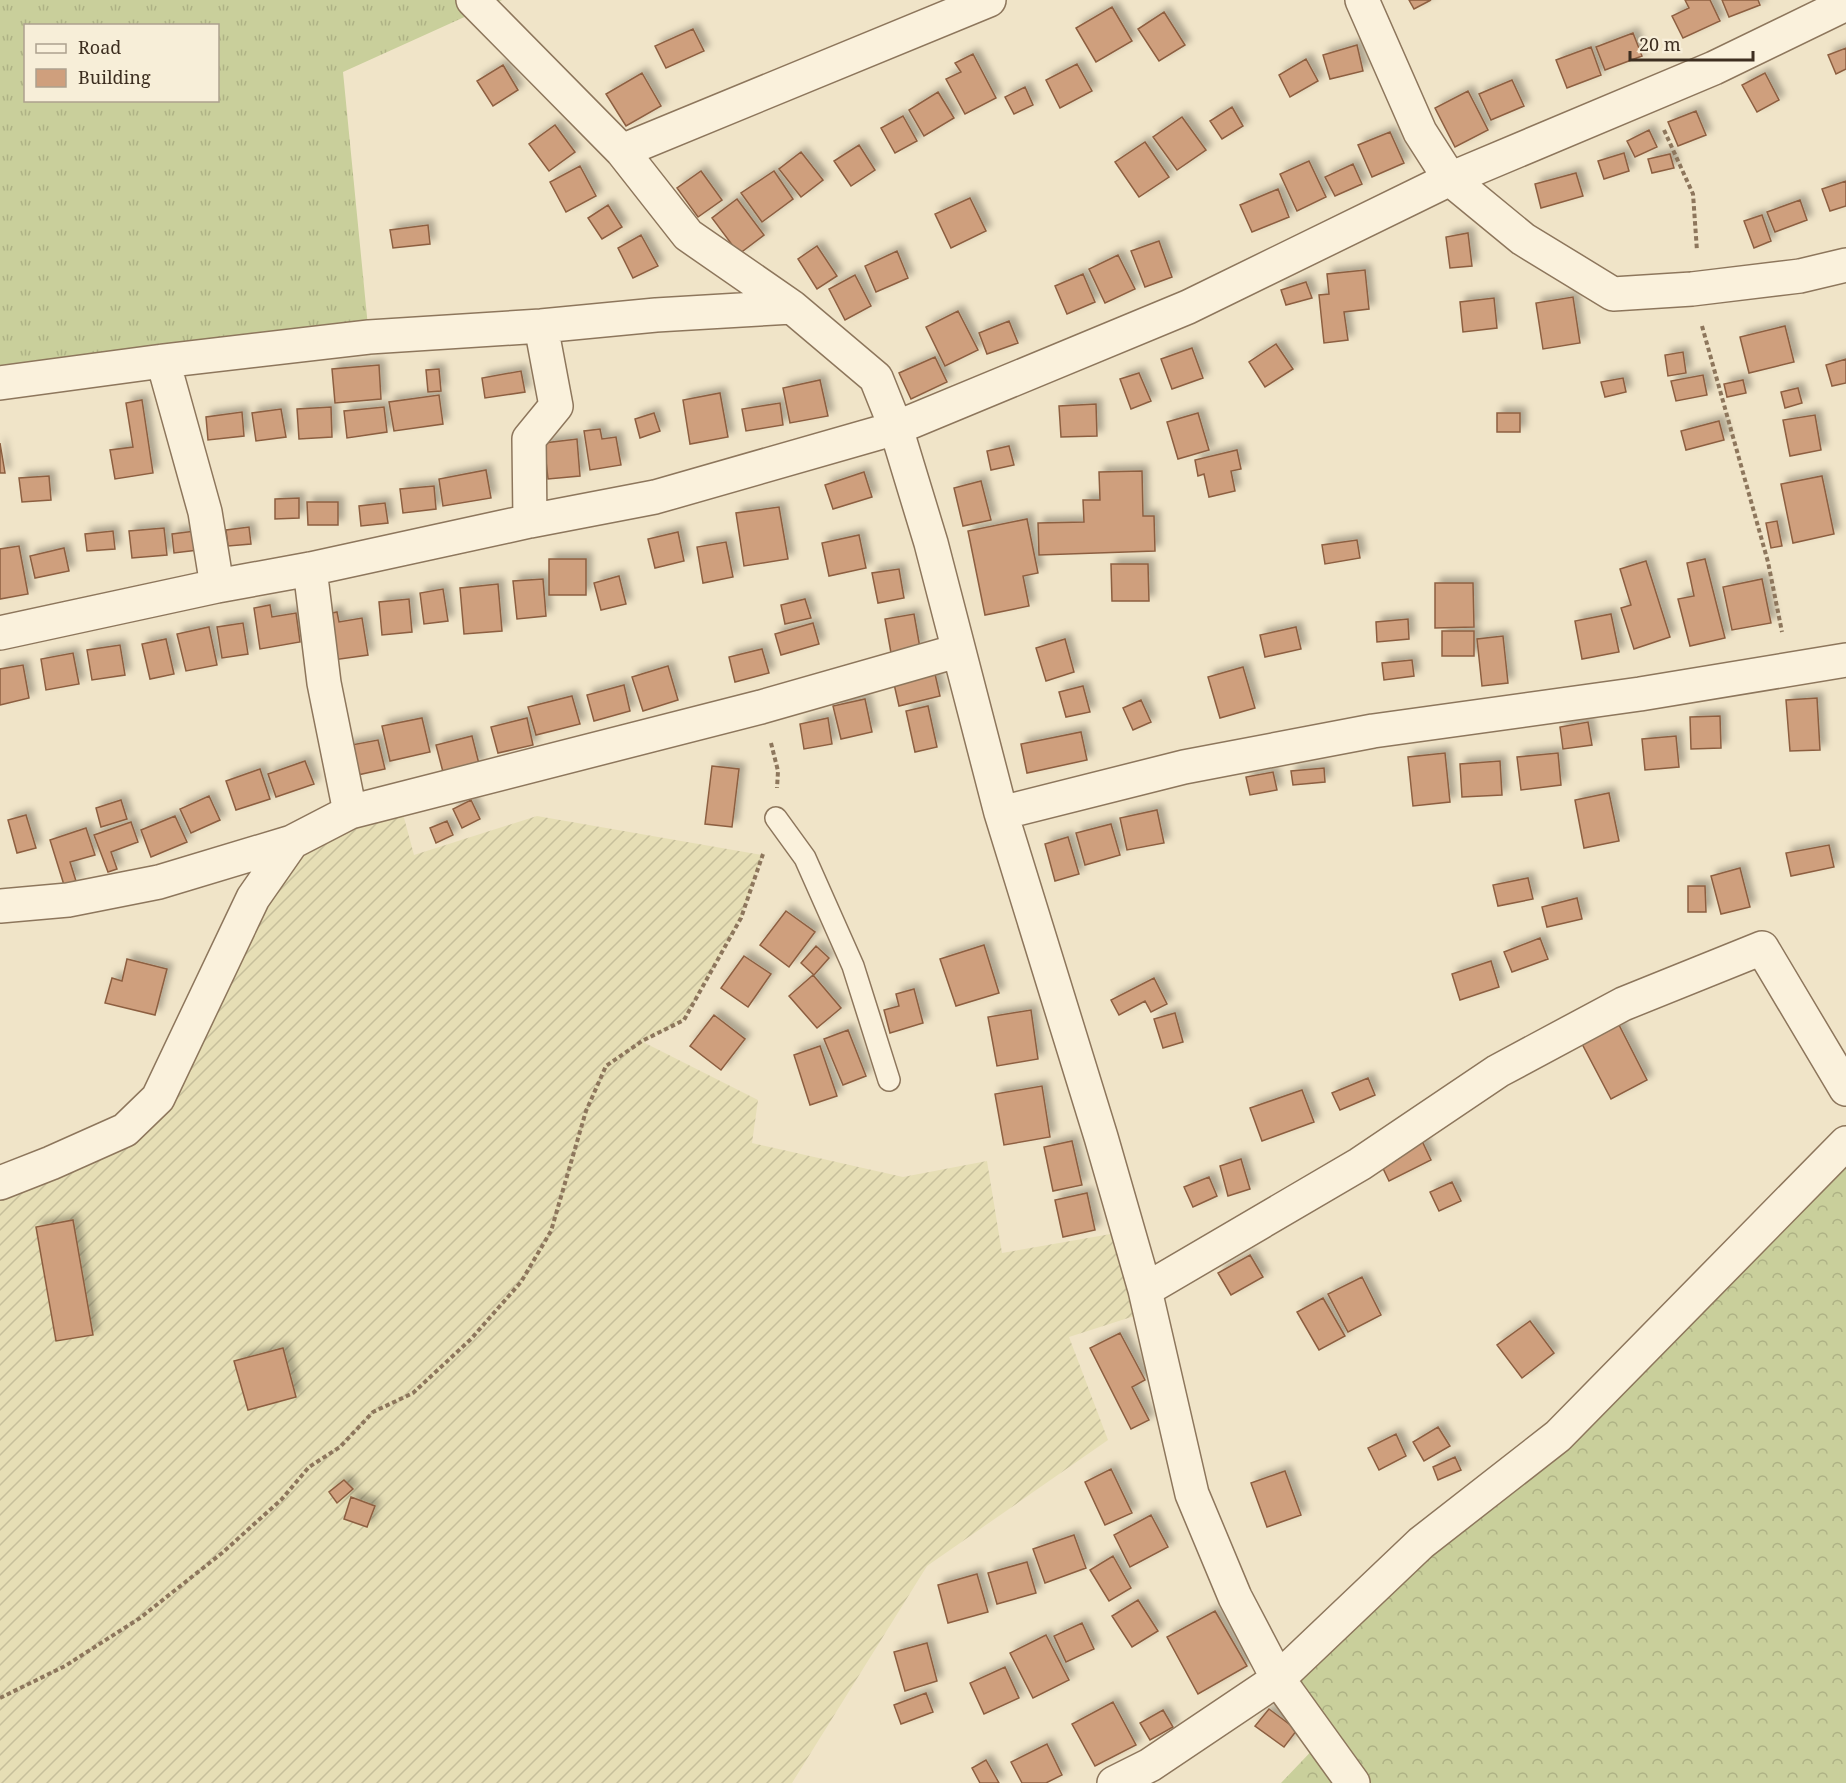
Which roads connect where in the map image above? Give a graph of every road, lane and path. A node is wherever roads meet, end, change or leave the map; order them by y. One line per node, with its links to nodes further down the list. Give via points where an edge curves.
1 (474, 0): 6 (street)
2 (989, 0): 6 (street)
3 (1362, 0): 7 (street, via 1420,132)
4 (1846, 4): 5 (street, via 1714,68)
5 (1648, 94): 7 (street); 9 (path, via 1693,194 1697,251)
6 (622, 151): 10 (street, via 688,235)
7 (1450, 179): 9 (street, via 1523,239 1612,294); 14 (street, via 1188,307)
8 (1846, 265): 9 (street, via 1800,276)
9 (1692, 289): 21 (path, via 1768,562)
10 (792, 307): 11 (street); 14 (street, via 876,378)
11 (541, 326): 12 (street, via 369,337); 15 (street, via 556,406 529,439)
12 (163, 361): 13 (street); 17 (street, via 205,512)
13 (0, 383)
14 (896, 428): 15 (street, via 655,496); 19 (street, via 931,543)
15 (530, 521): 16 (street)
16 (310, 569): 17 (street); 23 (street, via 324,683)
17 (217, 586): 18 (street)
18 (0, 633)
19 (957, 651): 22 (street); 24 (street)
20 (1846, 660): 21 (street)
21 (1789, 671): 24 (street, via 1373,731 1184,768)
22 (761, 707): 23 (street); 25 (path, via 778,771)
23 (350, 812): 26 (street)
24 (1000, 813): 32 (street)
25 (776, 818): 28 (lane, via 805,858 853,966); 34 (path, via 741,918 704,986 684,1020 642,1041 606,1066 586,1111 550,1231 521,1282 471,1339 413,1393 373,1412 340,1447 309,1467 281,1500 222,1553 140,1618 65,1666)
26 (292, 842): 27 (street, via 159,882 68,900); 31 (street, via 253,898 158,1098 125,1130)
27 (0, 906)
28 (889, 1080)
29 (1846, 1089): 32 (street, via 1762,948 1623,1004 1498,1071 1360,1164)
30 (1846, 1143): 33 (street, via 1558,1436 1420,1543)
31 (0, 1183)
32 (1145, 1290): 33 (street, via 1192,1494 1235,1596)
33 (1278, 1679): 35 (street, via 1150,1765); 36 (street)
34 (0, 1698)
35 (1114, 1783)
36 (1353, 1783)

